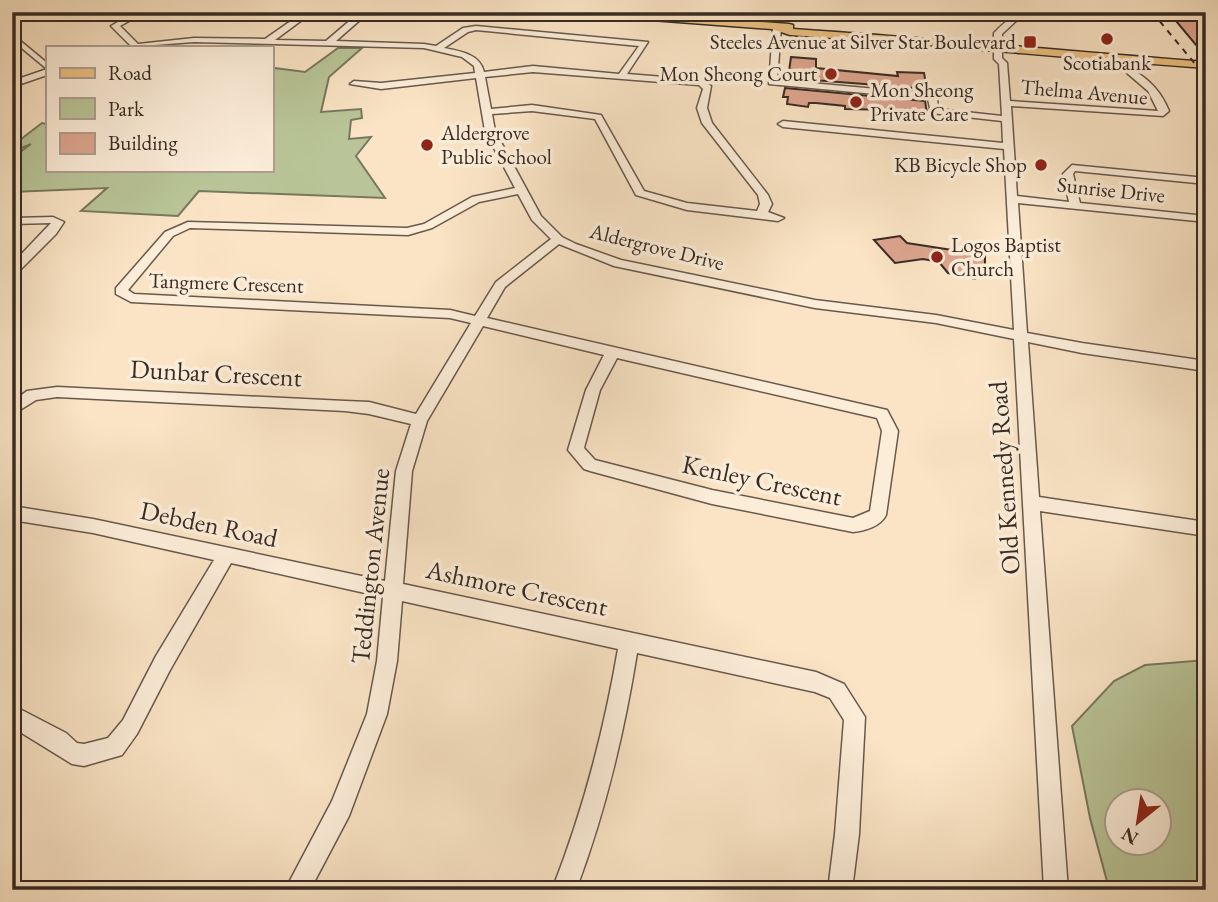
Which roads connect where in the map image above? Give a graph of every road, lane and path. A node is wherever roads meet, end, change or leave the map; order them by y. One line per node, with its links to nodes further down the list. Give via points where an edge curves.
1 (141, 12): 11 (street, via 115,26)
2 (291, 12): 10 (street, via 302,17)
3 (365, 12): 9 (street)
4 (585, 12): 7 (main road)
5 (779, 12): 7 (main road)
6 (1029, 12): 13 (street, via 1003,26 1007,35)
7 (777, 28): 13 (main road); 25 (street, via 772,82 932,97 934,111)
8 (12, 36): 16 (street)
9 (328, 43): 10 (street); 14 (street)
10 (263, 44): 12 (street, via 182,41)
11 (133, 46)
12 (142, 46)
13 (1003, 46): 15 (main road); 23 (street, Old Kennedy Road)
14 (440, 47): 19 (street, via 470,58); 20 (street, via 476,28 645,44)
15 (1206, 62)
16 (46, 69)
17 (46, 70): 22 (street)
18 (1131, 73): 23 (street, Thelma Avenue, via 1140,77 1164,111)
19 (480, 74): 20 (street, via 533,69); 21 (street, via 381,86); 24 (street, Aldergrove Drive)
20 (622, 75): 32 (street, via 706,85 702,108 707,123 763,195)
21 (354, 83)
22 (12, 84)
23 (1006, 103): 25 (street, Old Kennedy Road)
24 (486, 111): 29 (street, Aldergrove Drive, via 493,139); 32 (street, via 532,108 598,117 640,193 701,209 748,215)
25 (1007, 119): 27 (street, Old Kennedy Road)
26 (783, 124): 27 (street)
27 (1009, 147): 30 (street, Old Kennedy Road)
28 (1206, 181): 31 (street, via 1072,168 1068,174)
29 (520, 190): 36 (street, Aldergrove Drive, via 536,218); 38 (street, Tangmere Crescent, via 476,199 408,232 188,226 169,234 120,291 131,298 401,310)
30 (1012, 199): 31 (street, Sunrise Drive); 39 (street, Old Kennedy Road)
31 (1075, 205): 34 (street, Sunrise Drive)
32 (762, 212): 33 (street)
33 (778, 218)
34 (1206, 219)
35 (12, 221): 37 (street, via 58,222)
36 (558, 239): 38 (street, Teddington Avenue, via 500,285); 39 (street, Aldergrove Drive, via 631,266 815,304 936,319)
37 (12, 271)
38 (477, 320): 40 (street, Kenley Crescent); 43 (street, Teddington Avenue)
39 (1021, 337): 41 (street, Aldergrove Drive); 44 (street, Old Kennedy Road)
40 (613, 352): 40 (street, Kenley Crescent, via 593,390 577,444 576,450 590,465 712,497 853,525 878,516 891,431 882,414)
41 (1206, 366)
42 (12, 410): 43 (street, Dunbar Crescent, via 32,395 57,392 345,405)
43 (420, 421): 48 (street, Teddington Avenue, via 404,471)
44 (1032, 503): 46 (street); 54 (street, Old Kennedy Road)
45 (12, 513): 47 (street, Debden Road)
46 (1206, 529)
47 (226, 555): 48 (street, Debden Road); 50 (street, via 130,727 114,747 84,755 72,753)
48 (393, 591): 49 (street, Ashmore Crescent); 51 (street, Teddington Avenue, via 377,714 341,808)
49 (629, 641): 52 (street, Ashmore Crescent, via 593,810); 53 (street, Ashmore Crescent, via 816,682 837,691 847,702 855,717 855,742)
50 (12, 715)
51 (297, 890)
52 (564, 890)
53 (840, 890)
54 (1056, 890)

